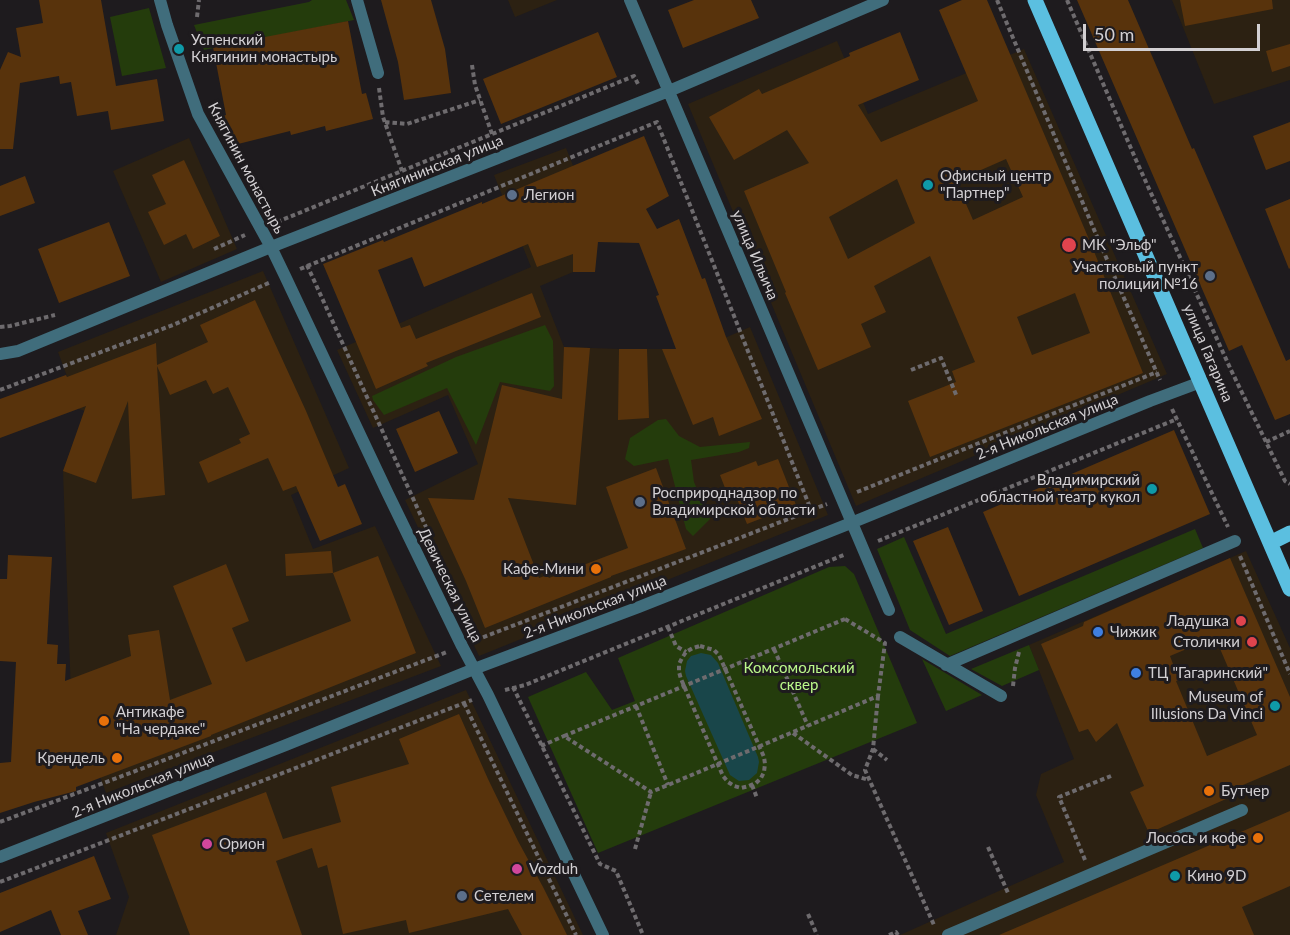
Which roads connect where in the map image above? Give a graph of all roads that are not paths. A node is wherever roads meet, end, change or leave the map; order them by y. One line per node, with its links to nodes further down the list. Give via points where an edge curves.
1 (160, 0): 8 (street, Княгинин монастырь, via 198,114)
2 (357, 0): 6 (street)
3 (630, 0): 7 (street, улица Ильича)
4 (883, 0): 7 (street, Княгининская улица)
5 (1035, 0): 10 (main road, улица Гагарина)
6 (378, 73)
7 (669, 92): 8 (street, Княгининская улица); 11 (street, улица Ильича)
8 (272, 247): 9 (street, Княгининская улица, via 18,351); 19 (street, Девическая улица)
9 (0, 354)
10 (1201, 382): 11 (street, 2-я Никольская улица); 14 (main road, улица Гагарина)
11 (851, 523): 16 (street, улица Ильича); 19 (street, 2-я Никольская улица)
12 (1290, 533): 14 (main road)
13 (1235, 541): 18 (street)
14 (1270, 543): 15 (main road, улица Гагарина)
15 (1290, 589)
16 (889, 610)
17 (900, 637): 18 (street)
18 (946, 664): 20 (street)
19 (474, 669): 22 (street, 2-я Никольская улица); 23 (street, Девическая улица)
20 (1007, 693)
21 (1242, 810): 24 (street)
22 (0, 857)
23 (603, 935)
24 (948, 935)

